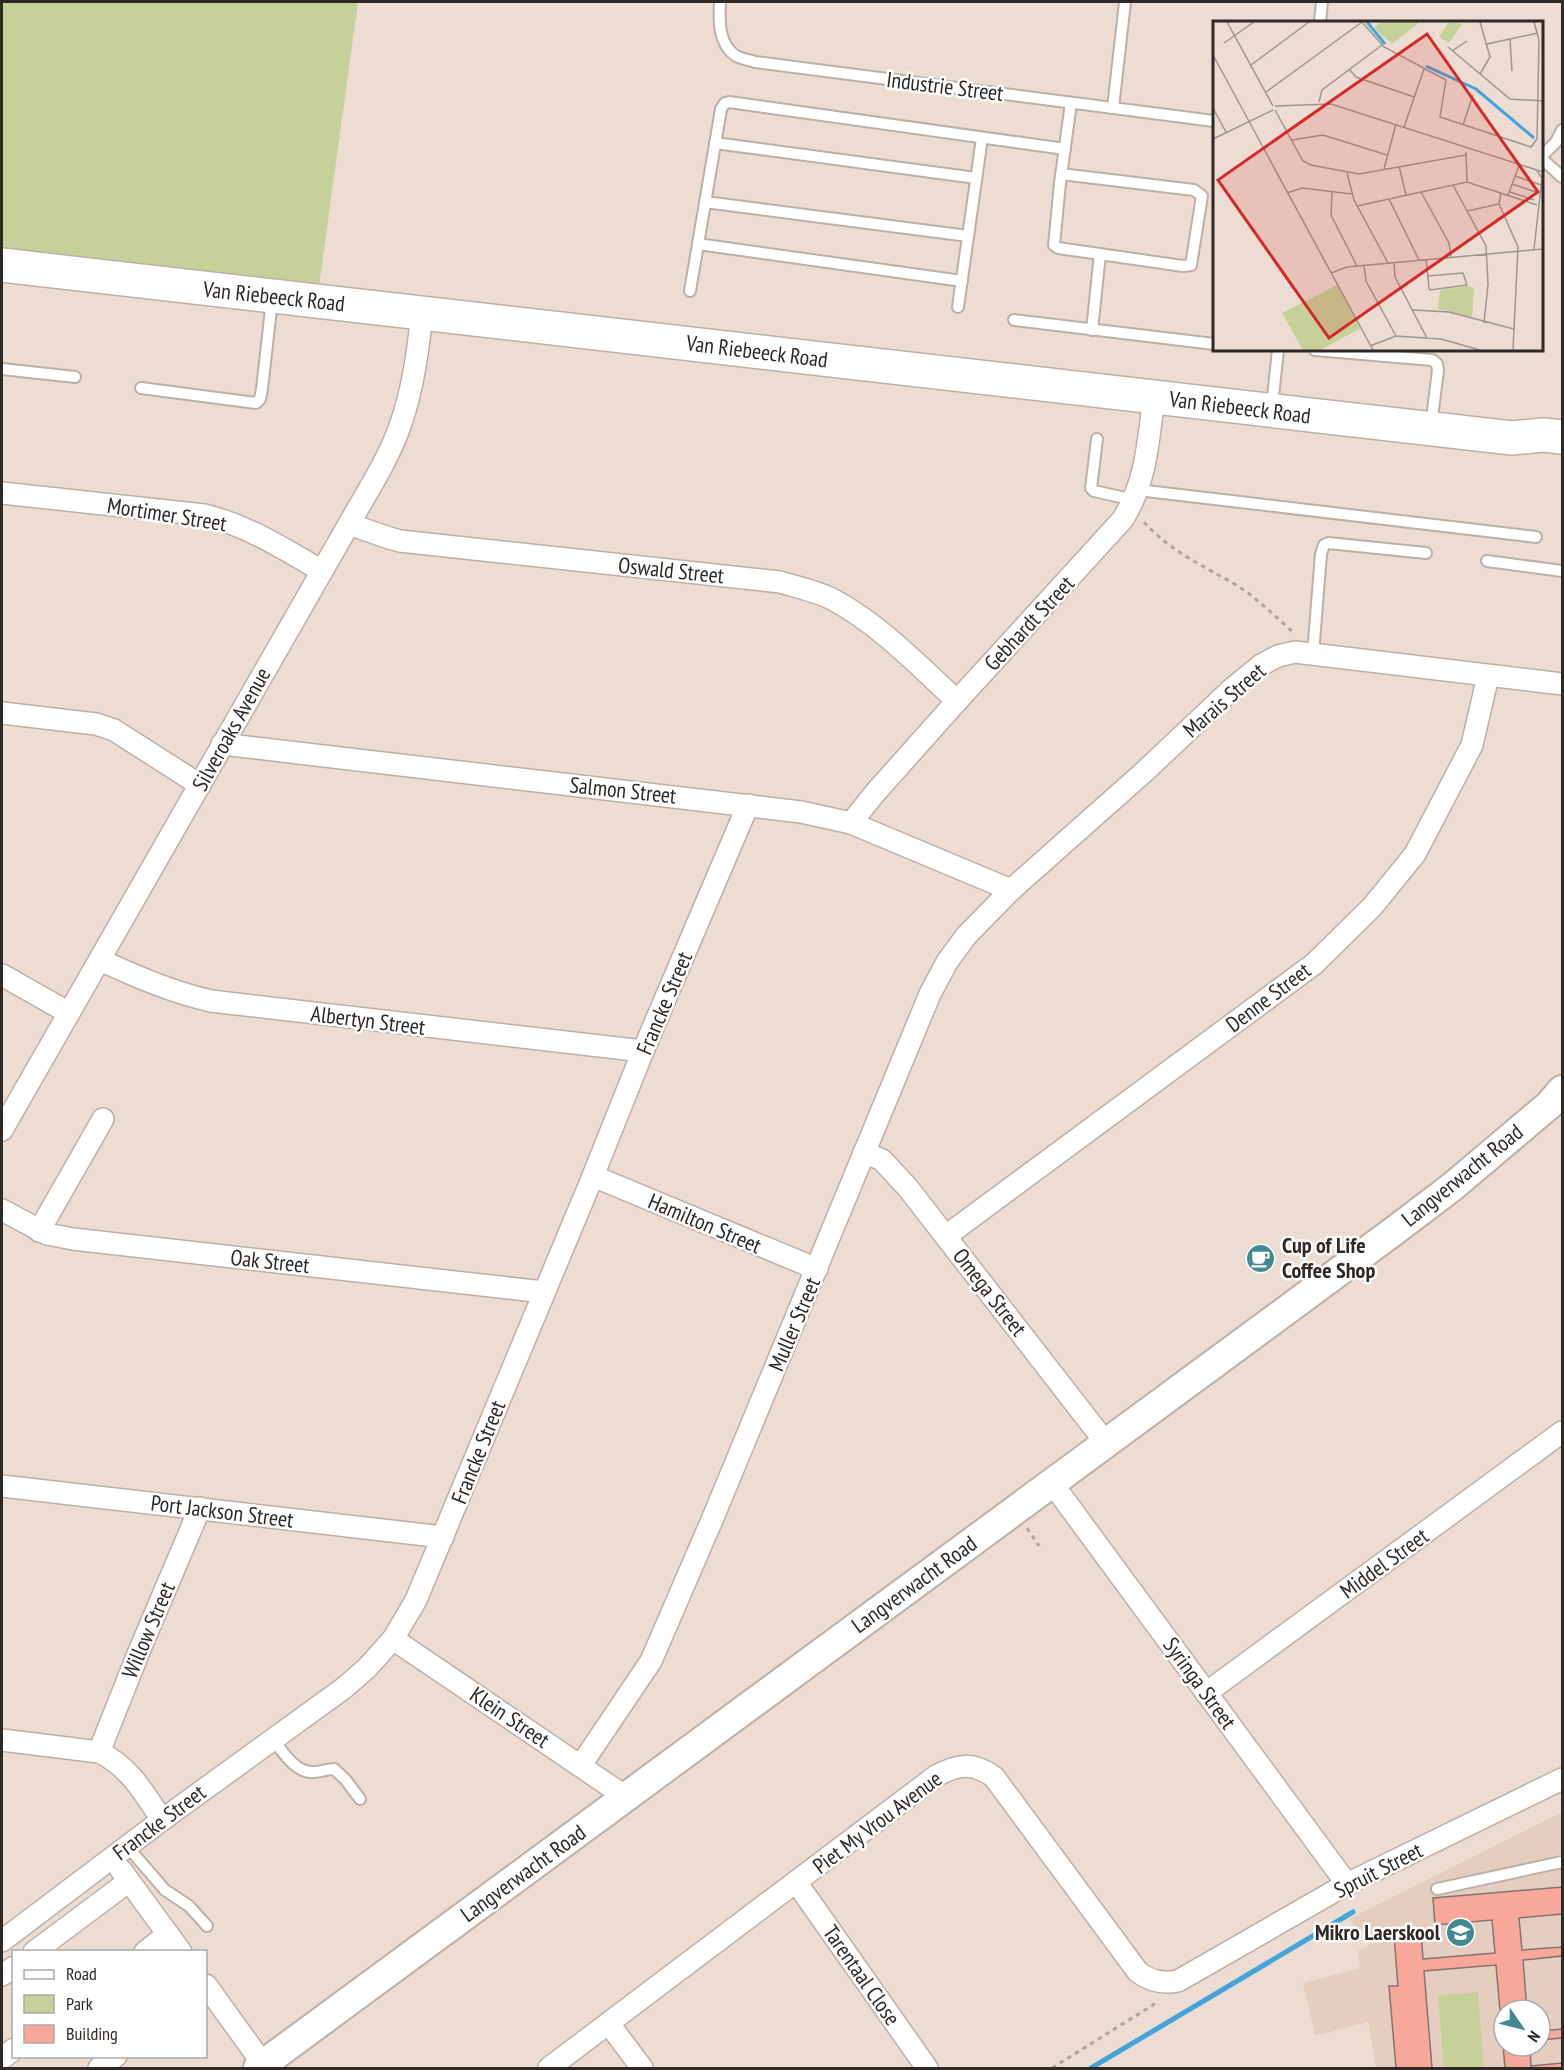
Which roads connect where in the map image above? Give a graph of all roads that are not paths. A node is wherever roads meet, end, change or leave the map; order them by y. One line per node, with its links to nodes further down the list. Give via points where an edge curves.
1 (720, 2): 5 (lane, Industrie Street, via 718,24 725,43 736,56 746,59)
2 (1125, 2): 6 (lane)
3 (1322, 2): 4 (lane)
4 (1320, 21)
5 (1071, 103): 6 (lane, Industrie Street); 11 (lane)
6 (1113, 108): 7 (lane, Industrie Street)
7 (1213, 121)
8 (1563, 130): 12 (lane)
9 (982, 138): 10 (lane, via 729,102 721,109); 11 (lane); 15 (lane)
10 (715, 143): 15 (lane); 17 (lane)
11 (1065, 149): 14 (lane)
12 (1543, 157)
13 (1543, 159): 16 (lane)
14 (1061, 174): 20 (lane, via 1053,243 1058,248); 20 (lane, via 1194,190 1202,196 1191,265)
15 (976, 177): 18 (lane)
16 (1563, 177)
17 (705, 201): 18 (lane); 19 (lane)
18 (968, 236): 22 (lane)
19 (698, 244): 22 (lane); 23 (lane)
20 (1100, 254): 28 (lane)
21 (2, 265): 24 (main road, Van Riebeeck Road)
22 (962, 281): 25 (lane)
23 (690, 291)
24 (273, 296): 26 (main road, Van Riebeeck Road); 34 (lane, via 262,388 256,404)
25 (958, 307)
26 (422, 313): 35 (main road, Van Riebeeck Road); 44 (street, Silveroaks Avenue, via 415,371 399,429)
27 (1014, 320): 28 (lane)
28 (1092, 330): 29 (lane)
29 (1213, 344)
30 (1278, 351): 36 (lane)
31 (1327, 351): 37 (lane, via 1432,360 1438,370)
32 (2, 369): 33 (lane)
33 (75, 376)
34 (141, 388)
35 (1154, 397): 36 (main road, Van Riebeeck Road); 43 (street, Gebhardt Street)
36 (1272, 411): 37 (main road, Van Riebeeck Road)
37 (1431, 429): 39 (main road, Van Riebeeck Road)
38 (1563, 436): 39 (main road, Van Riebeeck Road)
39 (1512, 438): 41 (main road, Van Riebeeck Road, via 1541,452)
40 (1097, 439): 43 (lane, via 1089,486 1094,491)
41 (1563, 456)
42 (2, 493): 49 (street, Mortimer Street, via 228,520)
43 (1138, 503): 45 (lane); 53 (street, Gebhardt Street)
44 (349, 524): 49 (street, Silveroaks Avenue); 53 (street, Oswald Street, via 400,541 780,582 830,598 875,628)
45 (1536, 537)
46 (1426, 553): 50 (lane, via 1324,545)
47 (1487, 561): 48 (lane)
48 (1563, 570)
49 (322, 571): 55 (street, Silveroaks Avenue)
50 (1307, 646): 51 (street, Marais Street); 59 (street, Marais Street, via 1261,665 1233,688)
51 (1488, 676): 52 (street, Marais Street); 71 (street, Denne Street, via 1472,745 1415,854 1372,907 1314,964)
52 (1563, 684)
53 (957, 701): 58 (street, Gebhardt Street)
54 (2, 713): 56 (street, via 96,724 114,730)
55 (222, 744): 56 (street, Silveroaks Avenue); 57 (street, Salmon Street)
56 (200, 785): 60 (street, Silveroaks Avenue)
57 (748, 805): 58 (street, Salmon Street); 63 (street, Francke Street)
58 (851, 823): 59 (street, Salmon Street)
59 (1011, 890): 67 (street, Muller Street, via 966,936 947,962)
60 (100, 960): 62 (street, Silveroaks Avenue); 63 (street, Albertyn Street, via 148,982 211,1001)
61 (2, 975): 62 (street)
62 (69, 1013): 66 (street, Silveroaks Avenue)
63 (643, 1051): 68 (street, Francke Street)
64 (1556, 1102): 75 (street, Langverwacht Road, via 1394,1231)
65 (103, 1119): 70 (street)
66 (2, 1130)
67 (864, 1152): 71 (street, Omega Street, via 882,1160); 72 (street, Muller Street)
68 (593, 1176): 72 (street, Hamilton Street); 73 (street, Francke Street)
69 (2, 1210): 70 (street, Oak Street)
70 (39, 1231): 73 (street, Oak Street, via 73,1239)
71 (946, 1236): 75 (street, Omega Street)
72 (817, 1269): 85 (street, Muller Street, via 651,1661)
73 (544, 1292): 79 (street, Francke Street)
74 (1563, 1432): 81 (street, Middel Street)
75 (1106, 1443): 76 (street, Langverwacht Road)
76 (1052, 1483): 81 (street, Syringa Street); 87 (street, Langverwacht Road)
77 (2, 1486): 78 (street, Port Jackson Street)
78 (200, 1508): 79 (street, Port Jackson Street); 84 (street, Willow Street)
79 (443, 1537): 80 (street, Francke Street, via 416,1600)
80 (393, 1639): 82 (street, Francke Street, via 344,1688); 85 (street, Klein Street)
81 (1206, 1693): 94 (street, Syringa Street)
82 (273, 1739): 88 (lane, via 296,1767 313,1773 334,1769); 89 (street, Francke Street)
83 (2, 1740): 84 (street)
84 (99, 1752): 89 (street, via 126,1768)
85 (581, 1765): 87 (street, Klein Street)
86 (1561, 1784): 94 (street, Spruit Street)
87 (626, 1797): 106 (street, Langverwacht Road)
88 (360, 1799)
89 (162, 1820): 90 (street, Francke Street)
90 (120, 1852): 92 (street); 96 (lane, via 189,1906); 98 (street, Francke Street)
91 (1563, 1862): 95 (lane)
92 (129, 1881): 97 (street); 99 (street)
93 (796, 1882): 102 (street, Piet My Vrou Avenue, via 936,1776 951,1768 971,1766 994,1777 1138,1971 1155,1982 1170,1983); 104 (street, Piet My Vrou Avenue); 110 (street, Tarentaal Close)
94 (1347, 1884): 102 (street, Spruit Street)
95 (1437, 1889)
96 (207, 1926)
97 (168, 1934): 100 (street); 101 (street)
98 (2, 1941)
99 (37, 1950)
100 (148, 1950)
101 (180, 1950)
102 (1198, 1970)
103 (207, 1989): 106 (street)
104 (609, 2024): 108 (street, Piet My Vrou Avenue); 109 (street)
105 (113, 2058): 107 (street)
106 (260, 2066)
107 (99, 2068)
108 (549, 2068)
109 (642, 2068)
110 (927, 2068)

